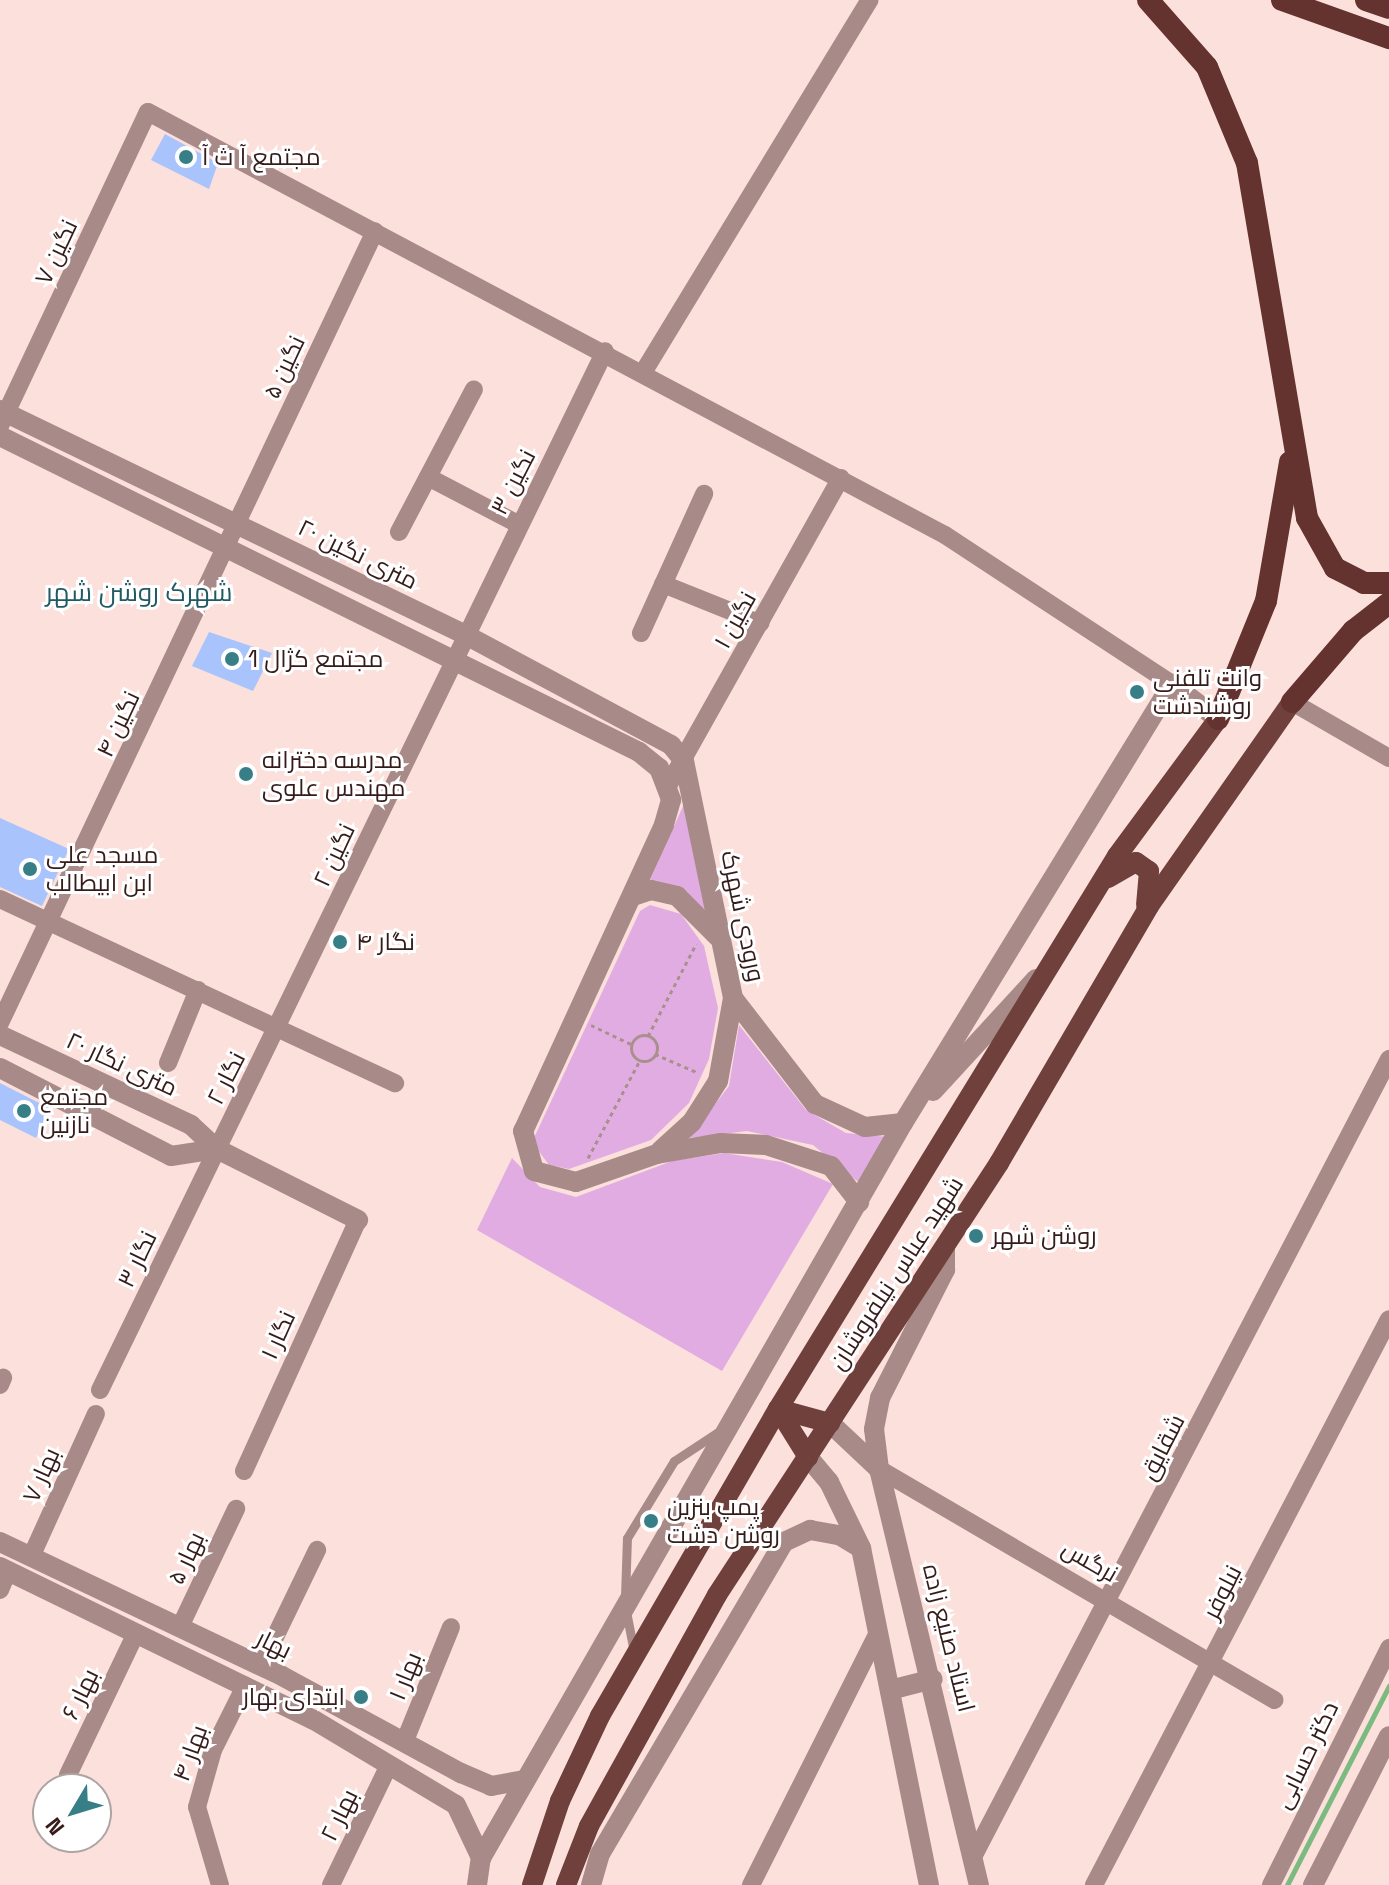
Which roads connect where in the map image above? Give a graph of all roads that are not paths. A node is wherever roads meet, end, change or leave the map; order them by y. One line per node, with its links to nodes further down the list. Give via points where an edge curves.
1 (870, 0): 9 (street)
2 (1148, 0): 13 (highway, via 1207,67 1247,163)
3 (1282, 0): 6 (highway)
4 (1366, 0): 5 (highway)
5 (1389, 8)
6 (1389, 38)
7 (375, 231): 8 (street); 11 (street, نگین ۷, via 148,112); 17 (street, نگین ۵)
8 (605, 351): 9 (street); 18 (street, نگین ۳)
9 (644, 371): 15 (street)
10 (474, 389): 14 (street)
11 (2, 416): 17 (street, ۲۰ متری نگین)
12 (0, 436): 20 (street)
13 (1293, 445): 21 (highway, via 1307,518 1335,568 1364,583); 30 (highway, via 1266,601)
14 (428, 477): 18 (street); 19 (street)
15 (841, 478): 24 (street, نگین ۱); 28 (street, via 945,535)
16 (704, 494): 22 (street)
17 (237, 524): 20 (street, نگین ۵); 26 (street, ۲۰ متری نگین)
18 (518, 524): 26 (street, نگین ۳)
19 (399, 532)
20 (227, 547): 27 (street); 38 (street, نگین ۴)
21 (1389, 583)
22 (663, 584): 24 (street); 25 (street)
23 (1389, 603): 29 (highway, via 1353,631)
24 (760, 623): 32 (street, نگین ۱)
25 (641, 633)
26 (464, 634): 27 (street, نگین ۳); 32 (street, ۲۰ متری نگین, via 671,745)
27 (451, 658): 33 (street, via 639,752); 44 (street, نگین ۲)
28 (1172, 684): 30 (street); 50 (street)
29 (1292, 702): 31 (street); 37 (main road, شهید عباس نیلفروشان)
30 (1218, 719): 34 (main road, شهید عباس نیلفروشان)
31 (1389, 758)
32 (684, 761): 33 (street, نگین ۱); 39 (street, ورودی شهرک)
33 (669, 784): 35 (street, via 664,825)
34 (1099, 884): 37 (main road, via 1127,864 1149,871); 40 (main road, شهید عباس نیلفروشان)
35 (636, 895): 39 (street, via 663,890 708,922); 52 (street, via 523,1131 523,1146 534,1171 576,1182)
36 (0, 899): 38 (street)
37 (1141, 920): 55 (main road, شهید عباس نیلفروشان)
38 (52, 922): 41 (street); 43 (street)
39 (723, 943): 42 (street, ورودی شهرک)
40 (1045, 970): 50 (street); 58 (main road, شهید عباس نیلفروشان)
41 (198, 990): 44 (street); 47 (street)
42 (733, 998): 50 (street, ورودی شهرک, via 815,1104 865,1127); 52 (street, via 718,1081 692,1122)
43 (0, 1023)
44 (278, 1028): 49 (street); 51 (street, نگار ۲)
45 (0, 1035): 51 (street, ۲۰ متری نگار, via 191,1125)
46 (1389, 1059): 70 (street, شقایق)
47 (168, 1063)
48 (0, 1068): 51 (street, via 171,1156)
49 (395, 1083)
50 (903, 1123): 53 (street)
51 (217, 1149): 54 (street, ۲۰ متری نگار); 57 (street, نگار ۳)
52 (657, 1154): 53 (street, via 744,1143 802,1153 831,1166)
53 (859, 1202): 61 (street)
54 (358, 1220): 64 (street, نگار ۱)
55 (945, 1247): 60 (main road, شهید عباس نیلفروشان); 63 (street, استاد صنیع زاده, via 945,1270 880,1398 874,1429)
56 (1389, 1319): 81 (street, نیلوفر)
57 (100, 1390)
58 (778, 1409): 60 (main road); 62 (main road); 79 (main road, شهید عباس نیلفروشان)
59 (96, 1414): 67 (street, بهار ۷)
60 (830, 1423): 62 (main road, شهید عباس نیلفروشان); 63 (street)
61 (728, 1427): 71 (street); 71 (lane, via 674,1461 627,1538)
62 (808, 1457): 66 (street, via 829,1482); 72 (main road, شهید عباس نیلفروشان)
63 (879, 1469): 70 (street, نرگس); 83 (street, استاد صنیع زاده)
64 (244, 1471)
65 (236, 1509): 73 (street, بهار ۵)
66 (861, 1548): 75 (street, via 819,1531 784,1542); 76 (street)
67 (16, 1549): 69 (street); 73 (street, بهار)
68 (317, 1550): 82 (street)
69 (3, 1576): 77 (street)
70 (1110, 1600): 81 (street, نرگس); 92 (street, شقایق)
71 (625, 1608): 79 (lane); 80 (street)
72 (706, 1618): 75 (street); 98 (main road, شهید عباس نیلفروشان, via 589,1826)
73 (180, 1627): 82 (street, بهار)
74 (451, 1627): 88 (street, بهار ۱)
75 (731, 1632): 99 (street, via 600,1854)
76 (878, 1632): 85 (street); 100 (street)
77 (136, 1633): 84 (street); 90 (street, بهار ۶)
78 (1389, 1648): 104 (street, دکتر حسابی)
79 (635, 1657): 80 (street); 97 (main road, شهید عباس نیلفروشان, via 560,1801)
80 (598, 1660): 91 (street)
81 (1213, 1663): 86 (street, نرگس); 103 (street, نیلوفر)
82 (261, 1666): 88 (street, بهار)
83 (933, 1679): 85 (street); 92 (street, استاد صنیع زاده)
84 (245, 1686): 89 (street); 94 (street, بهار ۴, via 213,1750 197,1807)
85 (890, 1690): 101 (street)
86 (1274, 1700)
87 (1389, 1736): 105 (street)
88 (404, 1743): 91 (street, بهار, via 491,1786)
89 (389, 1765): 93 (street, via 456,1805); 95 (street, بهار ۲)
90 (69, 1773)
91 (525, 1780): 93 (street)
92 (974, 1855): 102 (street, استاد صنیع زاده)
93 (481, 1858): 96 (street)
94 (220, 1885)
95 (331, 1885)
96 (477, 1885)
97 (532, 1885)
98 (566, 1885)
99 (591, 1885)
100 (751, 1885)
101 (929, 1885)
102 (979, 1885)
103 (1094, 1885)
104 (1271, 1885)
105 (1313, 1885)

